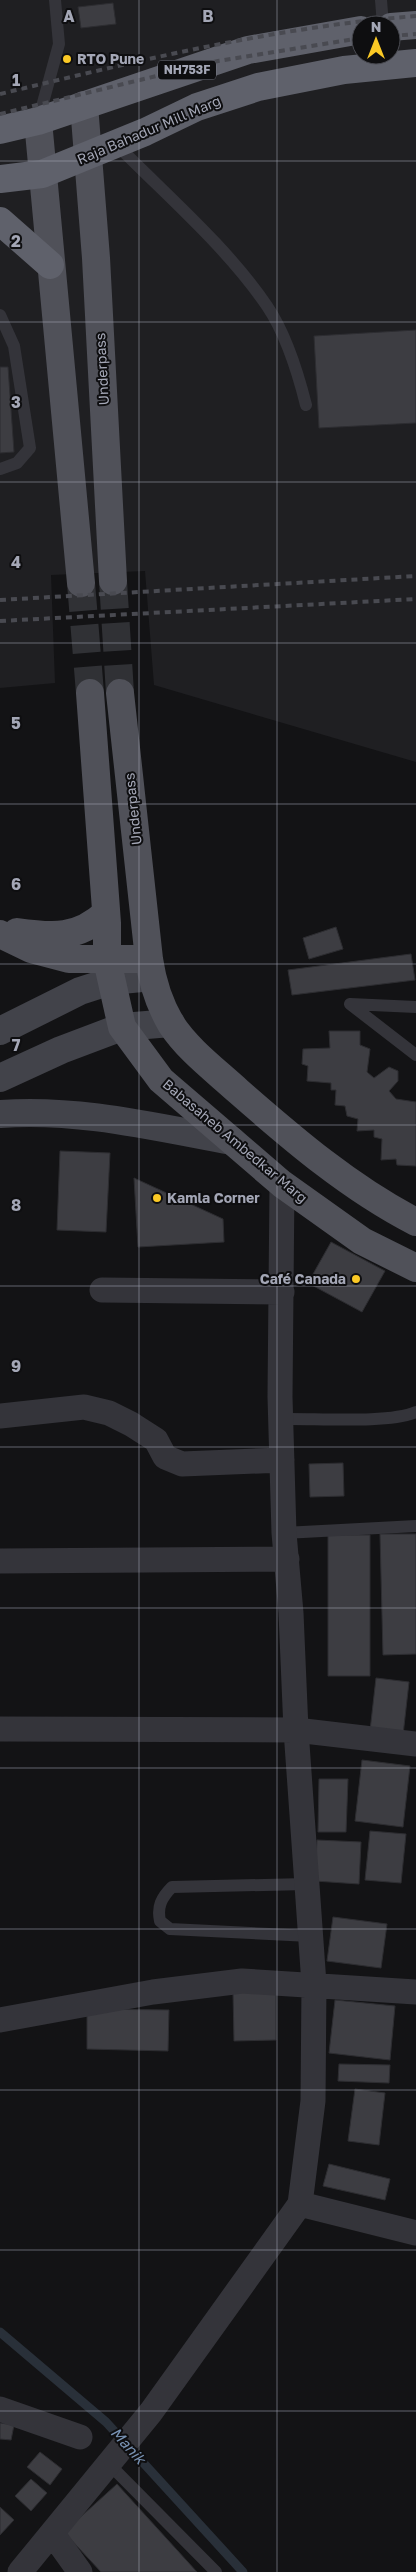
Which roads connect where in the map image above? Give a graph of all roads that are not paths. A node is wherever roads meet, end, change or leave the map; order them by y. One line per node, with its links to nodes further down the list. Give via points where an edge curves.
1 (55, 0): 9 (lane, via 59,44)
2 (381, 0): 3 (lane)
3 (382, 15)
4 (416, 25): 5 (highway)
5 (401, 26)
6 (351, 32): 8 (highway, NH753F, via 248,50)
7 (416, 63): 11 (highway, Raja Bahadur Mill Marg / NH753F, via 344,70 258,87 197,107)
8 (84, 105): 9 (highway, NH753F); 12 (main road, Underpass)
9 (38, 121): 10 (highway, NH753F); 13 (main road)
10 (0, 130)
11 (116, 144): 12 (highway, Raja Bahadur Mill Marg / NH753F); 18 (lane, via 242,274 268,308 296,368)
12 (88, 156): 13 (highway, Raja Bahadur Mill Marg / NH753F); 20 (main road, Underpass)
13 (42, 174): 14 (highway, Raja Bahadur Mill Marg / NH753F); 16 (main road)
14 (0, 179)
15 (0, 222): 16 (highway)
16 (50, 265): 21 (main road)
17 (0, 316): 19 (lane, via 14,346 30,448 17,462)
18 (306, 405)
19 (0, 469)
20 (113, 581)
21 (81, 583)
22 (90, 693): 24 (main road)
23 (120, 693): 26 (main road, Underpass)
24 (106, 913): 25 (main road, via 81,931 67,935); 27 (main road)
25 (0, 932): 27 (main road, via 31,949)
26 (150, 968): 27 (main road); 29 (main road)
27 (109, 970): 30 (main road); 31 (main road, via 80,990)
28 (416, 1006): 32 (lane, via 350,1004)
29 (171, 1023): 30 (main road); 37 (main road, via 193,1050 307,1151 388,1208)
30 (122, 1026): 33 (main road); 35 (main road, Babasaheb Ambedkar Marg, via 161,1080)
31 (0, 1030)
32 (416, 1055)
33 (0, 1078)
34 (0, 1114): 35 (main road, via 27,1112 104,1117)
35 (232, 1141): 36 (main road, Babasaheb Ambedkar Marg)
36 (282, 1184): 38 (main road, Babasaheb Ambedkar Marg, via 362,1241); 40 (street)
37 (416, 1222)
38 (416, 1268)
39 (102, 1290): 40 (street)
40 (282, 1292): 43 (street)
41 (416, 1412): 43 (lane, via 372,1418)
42 (0, 1416): 44 (street, via 84,1407 108,1413 131,1424 156,1440 165,1457 182,1464)
43 (281, 1418): 44 (street)
44 (282, 1460): 46 (street)
45 (416, 1526): 46 (lane)
46 (284, 1533): 47 (street)
47 (287, 1558): 48 (street); 50 (street)
48 (0, 1561)
49 (0, 1729): 50 (street)
50 (296, 1730): 51 (street); 52 (street)
51 (416, 1744)
52 (306, 1884): 53 (street); 53 (lane, via 172,1887 163,1896 158,1910 160,1921 170,1929)
53 (310, 1936): 54 (street)
54 (314, 1984): 55 (street); 56 (street, via 242,1981 153,1992); 57 (street, via 313,2101)
55 (416, 1992)
56 (0, 2020)
57 (300, 2204): 58 (street); 61 (street, via 151,2412)
58 (416, 2233)
59 (0, 2409): 60 (street)
60 (80, 2437)
61 (114, 2457): 62 (street); 65 (lane)
62 (52, 2534): 63 (street); 64 (street)
63 (20, 2572)
64 (80, 2572)
65 (216, 2572)

